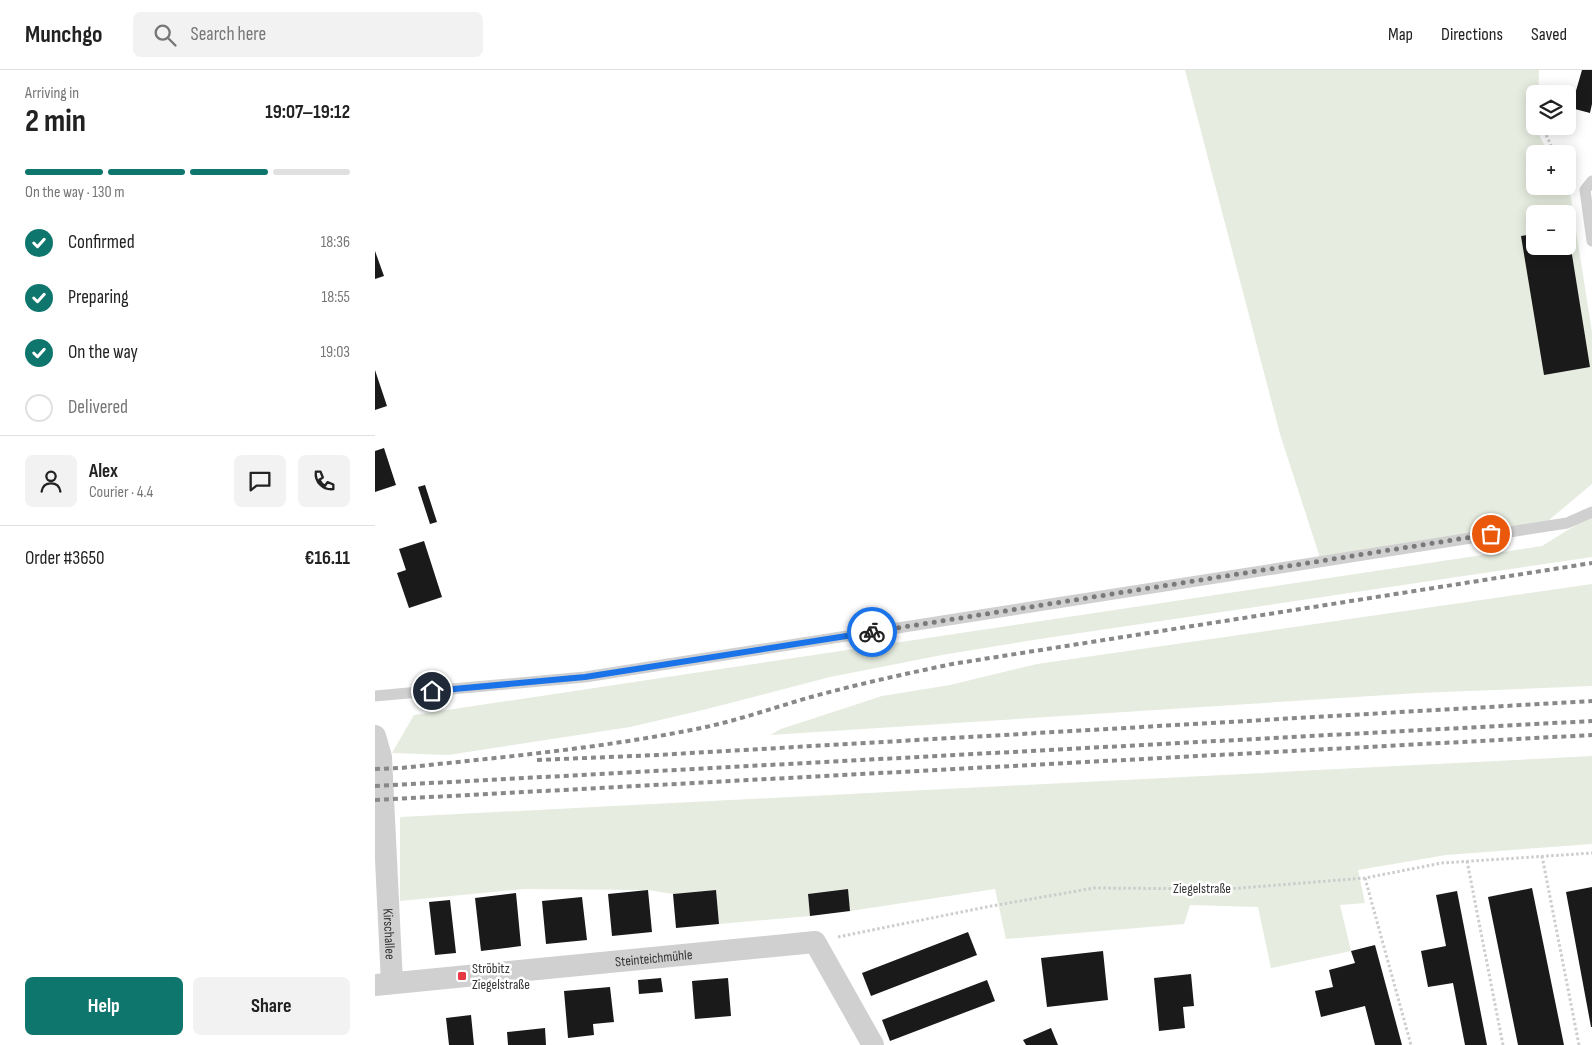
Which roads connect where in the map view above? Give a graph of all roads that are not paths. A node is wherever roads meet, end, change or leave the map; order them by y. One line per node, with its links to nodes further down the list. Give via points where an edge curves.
1 (1592, 181): 2 (lane, via 1585,190)
2 (1592, 241)
3 (1592, 512): 4 (lane, via 1567,523 585,677)
4 (375, 696)
5 (375, 736): 6 (street, Kirschallee, via 381,757)
6 (384, 984): 7 (street, Steinteichmühle, via 815,942)
7 (873, 1045)

